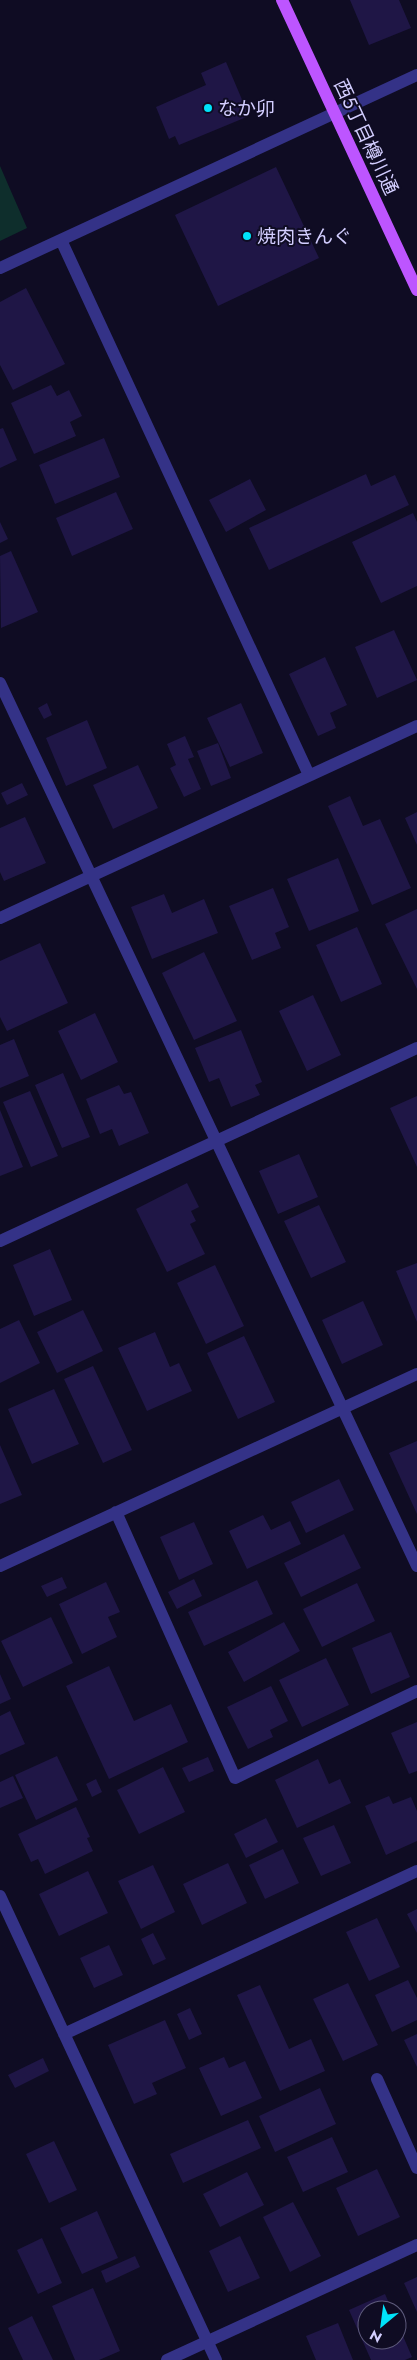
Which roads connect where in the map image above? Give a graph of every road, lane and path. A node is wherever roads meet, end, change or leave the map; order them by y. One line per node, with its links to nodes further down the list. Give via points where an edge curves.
1 (282, 0): 3 (main road, 西5丁目樽川通)
2 (417, 75): 3 (street)
3 (334, 113): 4 (street); 6 (main road, 西5丁目樽川通)
4 (61, 240): 5 (street); 9 (street)
5 (0, 268)
6 (417, 290)
7 (0, 684): 10 (street)
8 (417, 726): 9 (street)
9 (310, 774): 10 (street)
10 (91, 876): 11 (street); 13 (street)
11 (0, 918)
12 (417, 1048): 13 (street)
13 (216, 1141): 14 (street); 16 (street)
14 (0, 1241)
15 (417, 1374): 16 (street)
16 (342, 1407): 17 (street); 19 (street)
17 (116, 1512): 18 (street); 20 (street, via 235,1778)
18 (0, 1566)
19 (417, 1566)
20 (417, 1691)
21 (417, 1871): 23 (street)
22 (0, 1896): 23 (street)
23 (64, 2034): 27 (street)
24 (377, 2079): 25 (street)
25 (417, 2168)
26 (417, 2245): 27 (street)
27 (208, 2341): 28 (street); 29 (street)
28 (167, 2360)
29 (216, 2360)

